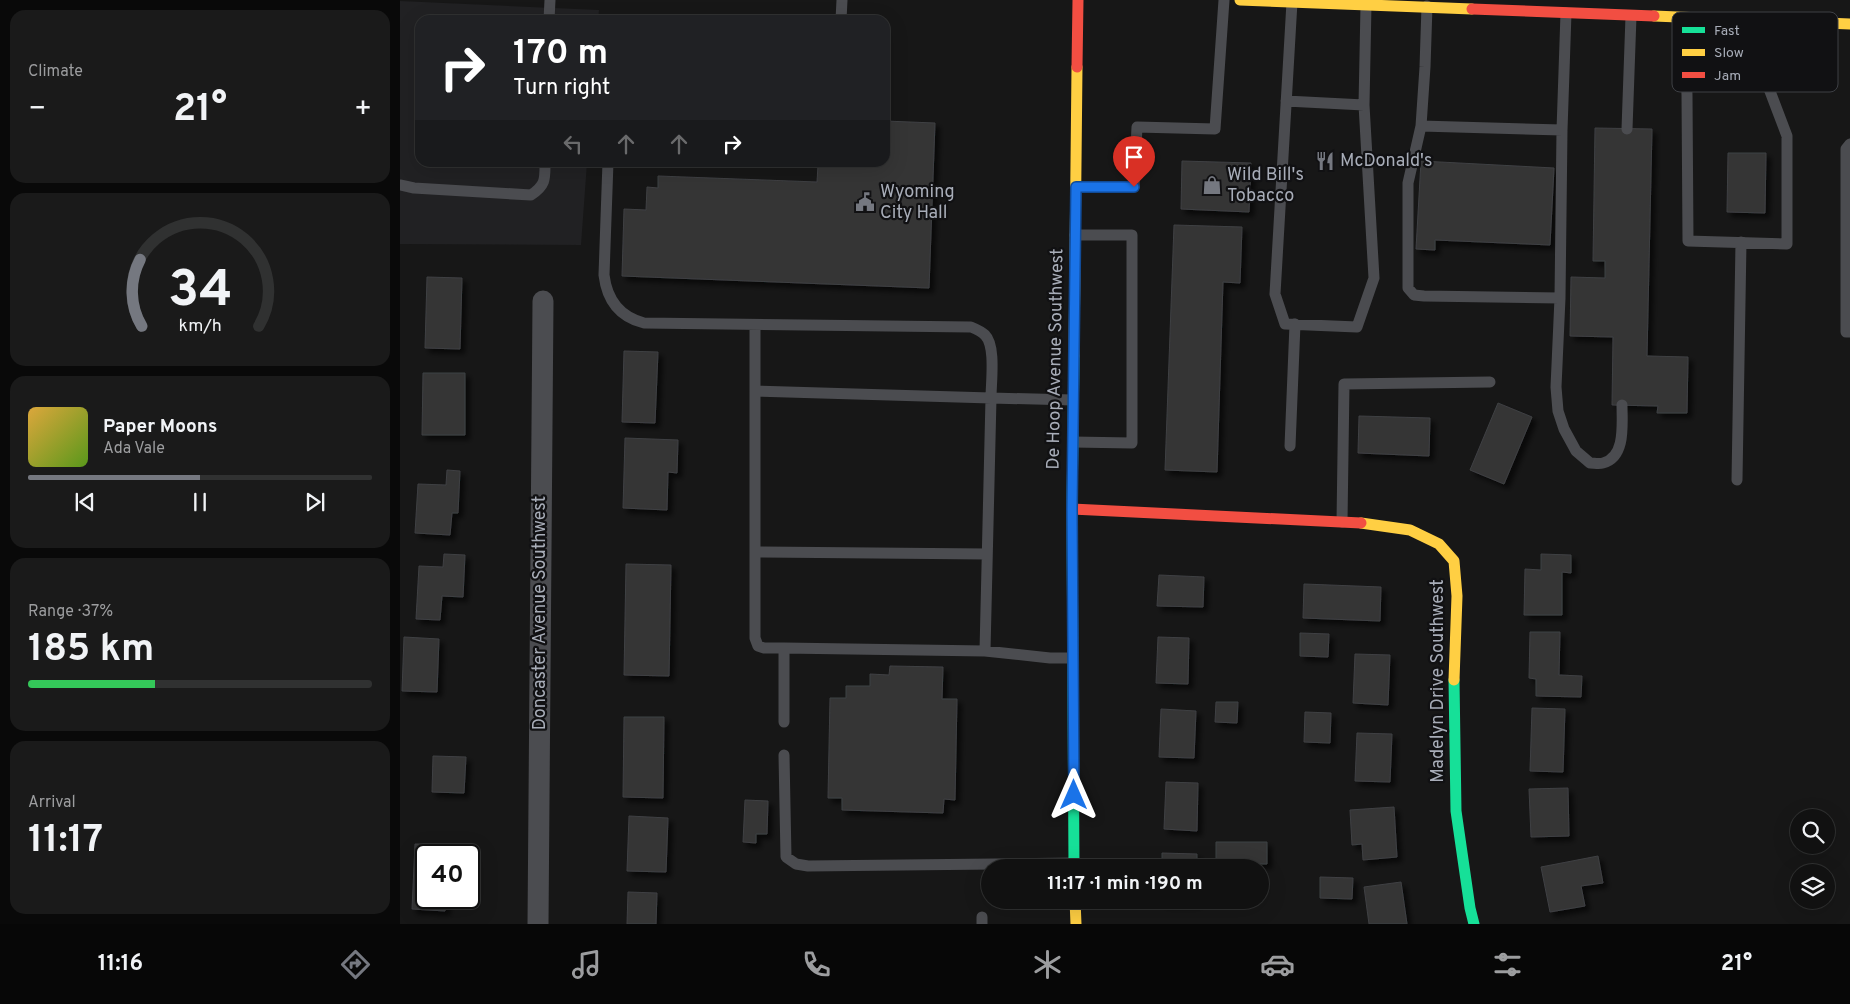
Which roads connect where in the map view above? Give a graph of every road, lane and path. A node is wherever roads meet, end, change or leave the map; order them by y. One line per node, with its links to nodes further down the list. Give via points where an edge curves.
1 (550, 0): 11 (lane)
2 (842, 0): 12 (lane)
3 (1078, 0): 26 (street, De Hoop Avenue Southwest)
4 (1224, 0): 26 (lane, via 1215,129 1137,127 1134,187)
5 (1240, 0): 6 (street)
6 (1292, 2): 7 (street); 17 (lane)
7 (1366, 5): 8 (street); 18 (lane)
8 (1427, 6): 9 (street); 19 (lane)
9 (1544, 6): 10 (street)
10 (1566, 13): 13 (street); 21 (lane)
11 (550, 15)
12 (841, 15)
13 (1631, 16): 14 (street); 20 (lane)
14 (1672, 18)
15 (1687, 92): 28 (lane, via 1688,241)
16 (1770, 92): 28 (lane, via 1787,136 1787,244)
17 (1286, 101): 18 (lane); 31 (lane, via 1275,294 1285,324)
18 (1364, 105): 31 (lane, via 1374,278 1357,327)
19 (1421, 126): 21 (lane); 29 (lane, via 1408,183 1408,288 1414,295 1424,296)
20 (1627, 128)
21 (1562, 130): 29 (lane)
22 (1850, 144): 33 (lane, via 1846,149 1846,332)
23 (545, 167): 25 (lane, via 544,182 530,194)
24 (608, 167): 32 (lane, via 604,276 606,290 622,312 631,320 644,323)
25 (400, 185)
26 (1076, 187): 27 (street, De Hoop Avenue Southwest)
27 (1075, 235): 37 (street, De Hoop Avenue Southwest); 39 (lane, via 1132,235 1132,443)
28 (1741, 242): 41 (lane)
29 (1560, 298): 38 (lane, via 1558,411 1576,451 1590,463 1603,463 1620,448)
30 (543, 301): 54 (street, Doncaster Avenue Southwest)
31 (1295, 324): 40 (lane)
32 (755, 325): 35 (lane); 36 (lane, via 979,330 990,344)
33 (1850, 332)
34 (1490, 382): 43 (lane, via 1344,384)
35 (755, 392): 36 (lane); 44 (lane)
36 (991, 398): 37 (lane); 45 (lane)
37 (1073, 400): 39 (street, De Hoop Avenue Southwest)
38 (1622, 405)
39 (1073, 442): 42 (street, De Hoop Avenue Southwest)
40 (1290, 446)
41 (1736, 480)
42 (1072, 509): 43 (street, Madelyn Drive Southwest); 48 (street, De Hoop Avenue Southwest)
43 (1342, 522): 56 (street, Madelyn Drive Southwest, via 1410,530 1439,544 1454,560 1457,596 1454,686 1456,811)
44 (755, 552): 45 (lane); 46 (lane, via 755,638 758,646)
45 (987, 554): 47 (lane)
46 (784, 648): 47 (lane); 49 (lane)
47 (985, 651): 48 (lane)
48 (1073, 658): 51 (street, De Hoop Avenue Southwest)
49 (784, 722)
50 (784, 755): 52 (lane, via 786,857 796,864)
51 (1074, 859)
52 (981, 865)
53 (1075, 909): 55 (street)
54 (538, 924)
55 (1076, 924)
56 (1474, 924)

